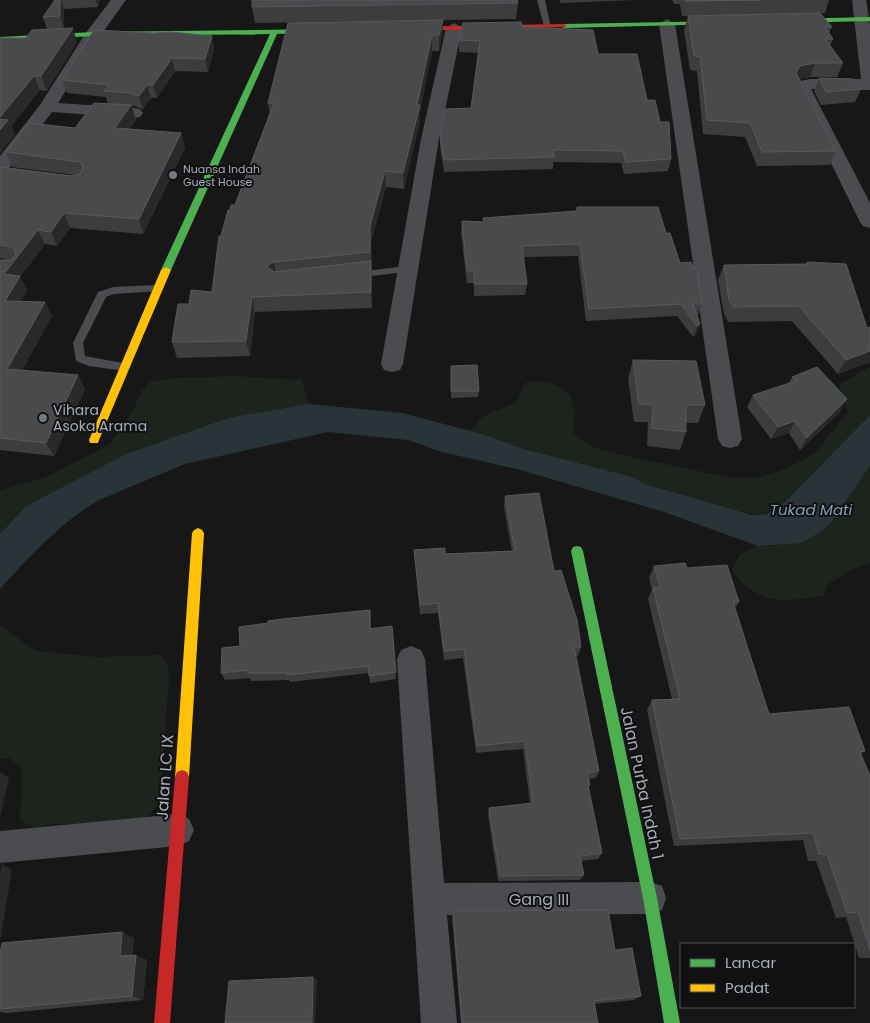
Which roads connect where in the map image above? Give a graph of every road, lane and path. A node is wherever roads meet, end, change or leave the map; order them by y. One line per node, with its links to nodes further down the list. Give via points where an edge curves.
1 (119, 0): 13 (street)
2 (540, 0): 8 (lane)
3 (859, 0): 4 (street)
4 (865, 19): 6 (street); 15 (street)
5 (735, 22): 7 (street)
6 (774, 22)
7 (667, 24): 8 (street); 27 (street)
8 (548, 26): 9 (street)
9 (454, 28): 10 (street); 22 (street, via 430,139)
10 (394, 29)
11 (334, 31): 12 (street)
12 (274, 32): 13 (street); 24 (street)
13 (93, 34): 14 (street); 16 (street)
14 (0, 39)
15 (870, 85): 21 (street, via 803,84 801,88)
16 (47, 107): 17 (street); 18 (street)
17 (134, 112)
18 (0, 168)
19 (0, 173): 20 (street)
20 (20, 175)
21 (870, 222)
22 (408, 269): 23 (lane); 25 (street)
23 (342, 276)
24 (157, 289): 26 (street); 26 (lane, via 102,294 78,342 80,358)
25 (392, 364)
26 (124, 367): 28 (street)
27 (730, 439)
28 (94, 440)
29 (198, 533): 32 (street, Jalan LC IX)
30 (577, 552): 34 (street, Jalan Purba Indah 1)
31 (410, 659): 35 (street)
32 (178, 830): 33 (street); 36 (street, Jalan LC IX)
33 (0, 847)
34 (650, 898): 35 (street, Gang III); 38 (street, Jalan Purba Indah 1)
35 (428, 899): 37 (street)
36 (162, 1023)
37 (439, 1023)
38 (672, 1023)

